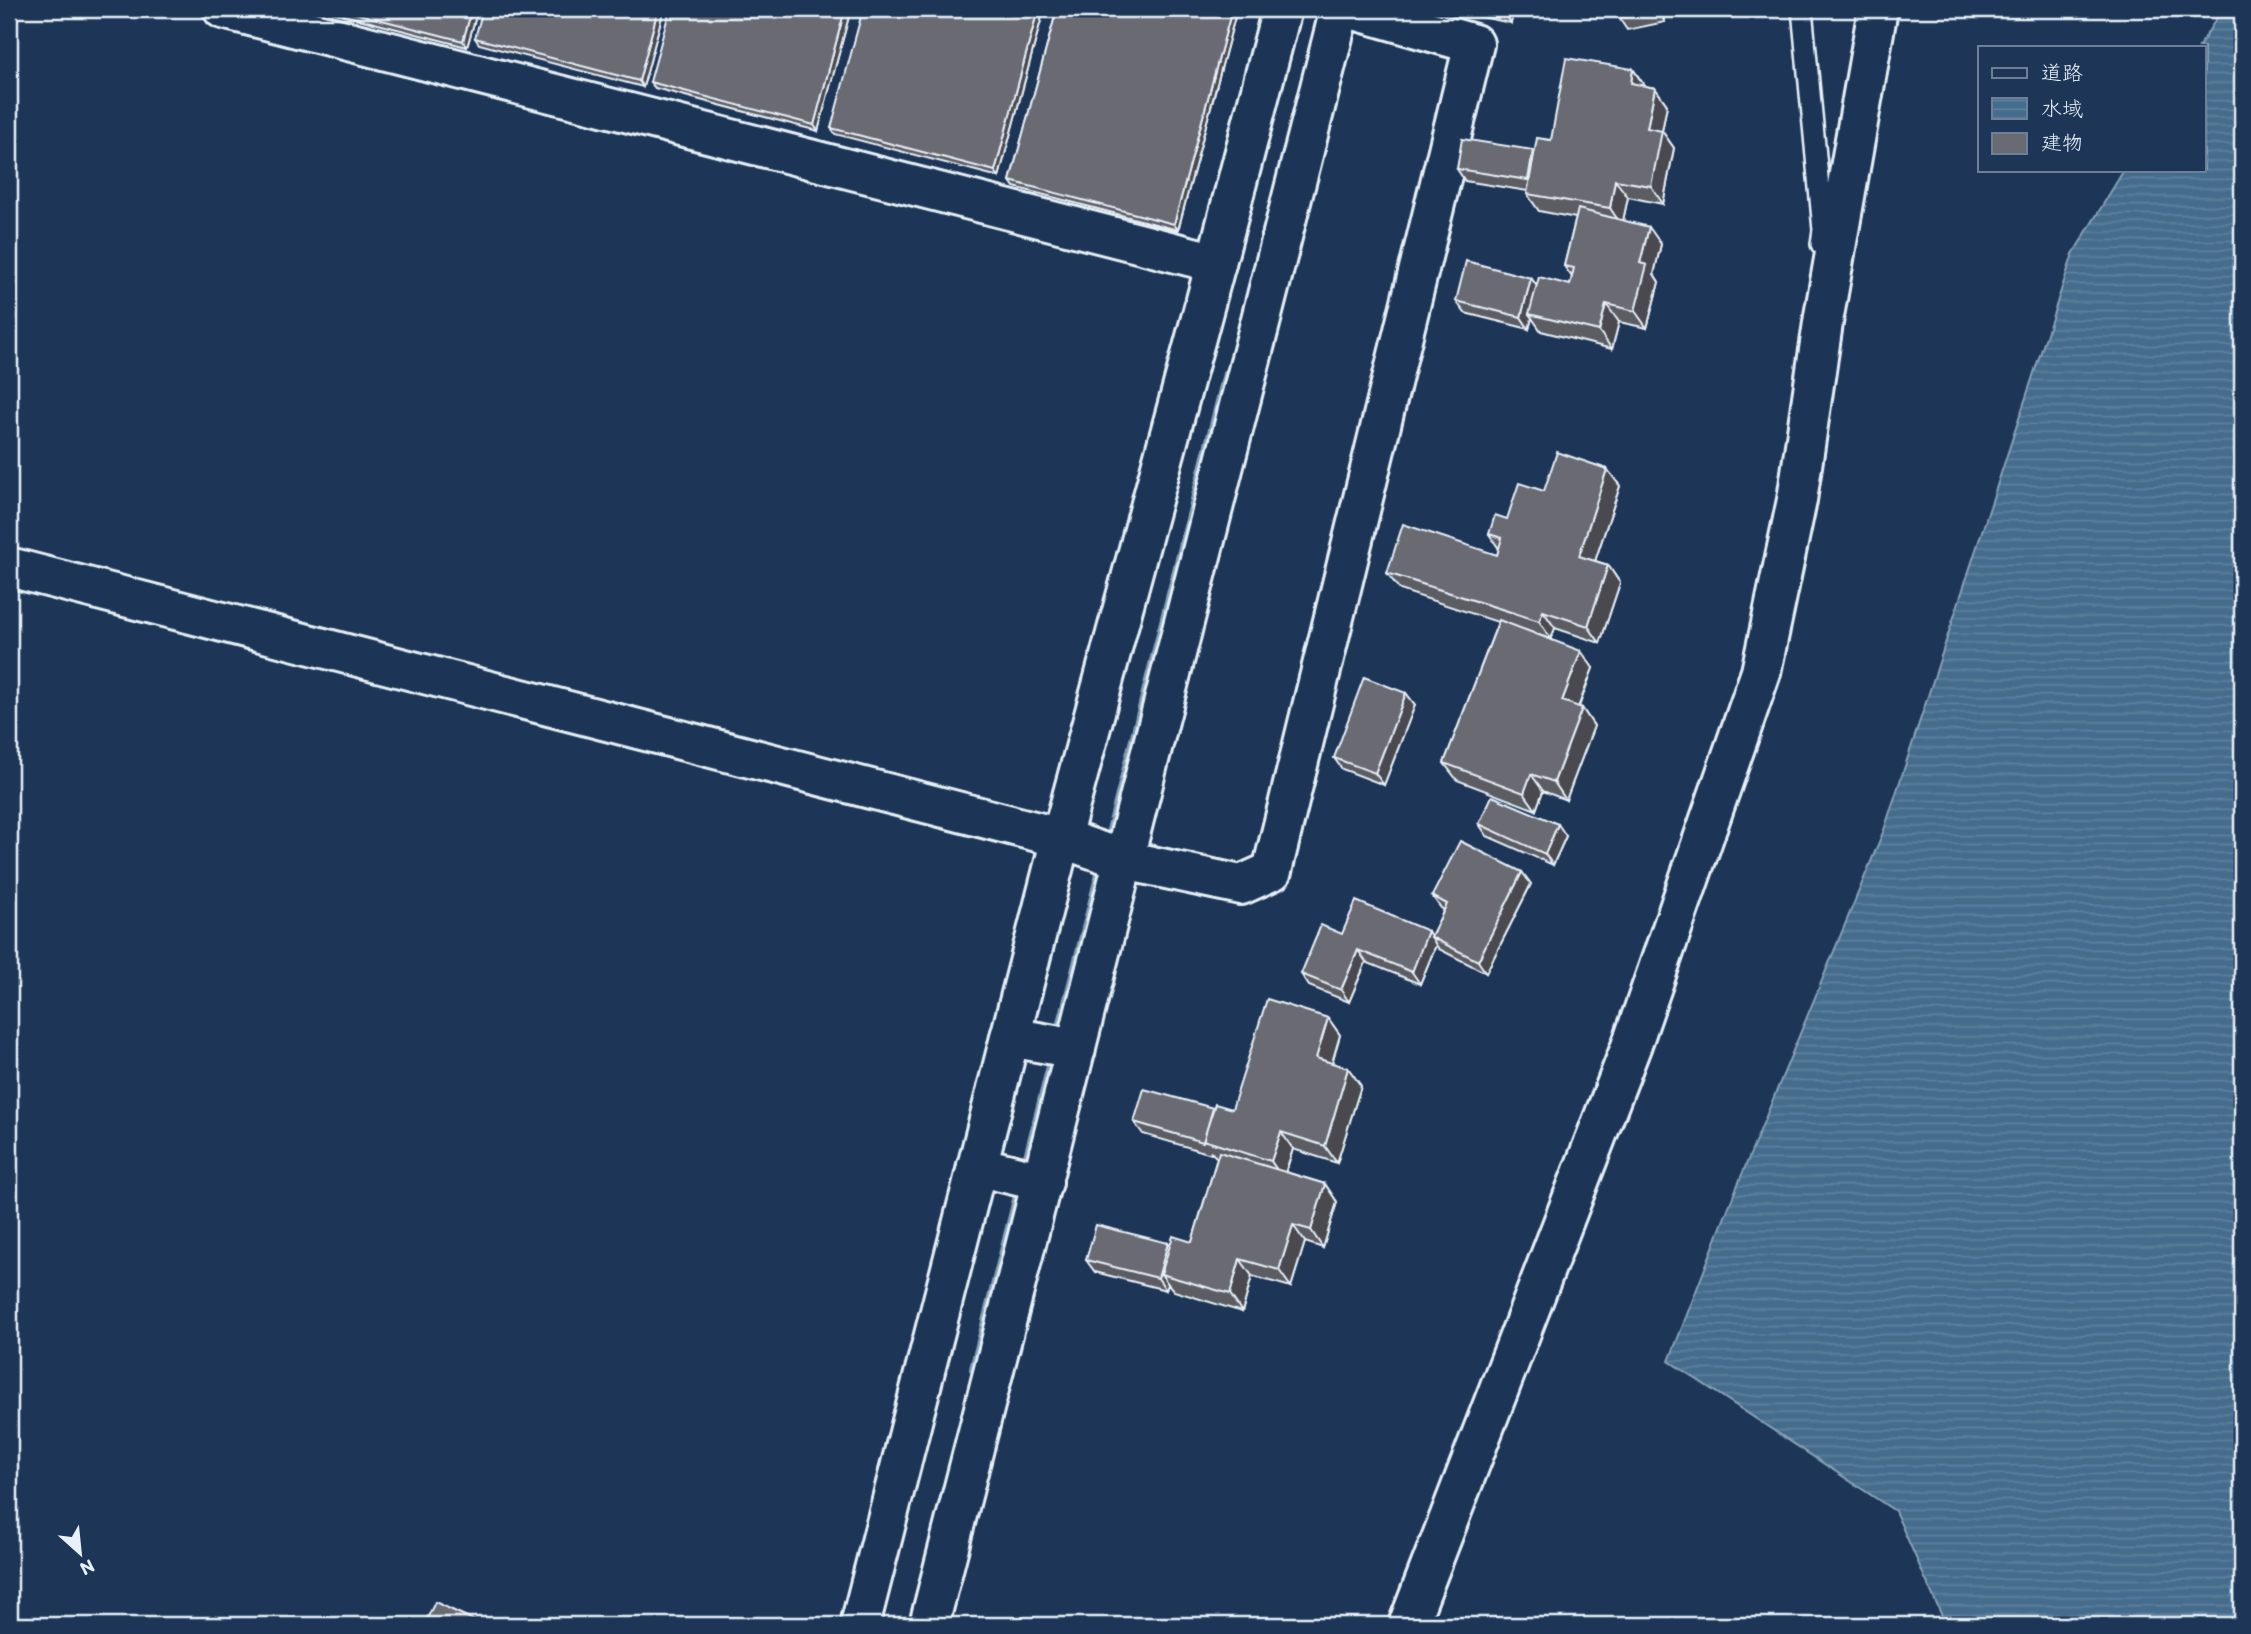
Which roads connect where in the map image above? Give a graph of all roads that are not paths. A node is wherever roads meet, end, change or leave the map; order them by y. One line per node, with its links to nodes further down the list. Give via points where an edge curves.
1 (223, 9): 7 (street)
2 (1282, 9): 7 (street)
3 (1340, 9): 11 (street)
4 (1351, 9): 11 (street, via 1474,44 1272,871 1241,885)
5 (1802, 9): 8 (lane, via 1822,230 1816,300)
6 (1878, 9): 8 (street)
7 (1216, 263): 10 (street)
8 (1824, 316): 18 (street, via 1797,500 1761,672 1632,1044)
9 (9, 567): 10 (street)
10 (1061, 838): 11 (street); 12 (street)
11 (1124, 860): 13 (street)
12 (1010, 1037): 13 (street); 14 (street)
13 (1076, 1049): 15 (street)
14 (977, 1166): 15 (street); 16 (street)
15 (1043, 1182): 17 (street)
16 (860, 1625)
17 (929, 1625)
18 (1408, 1625)

